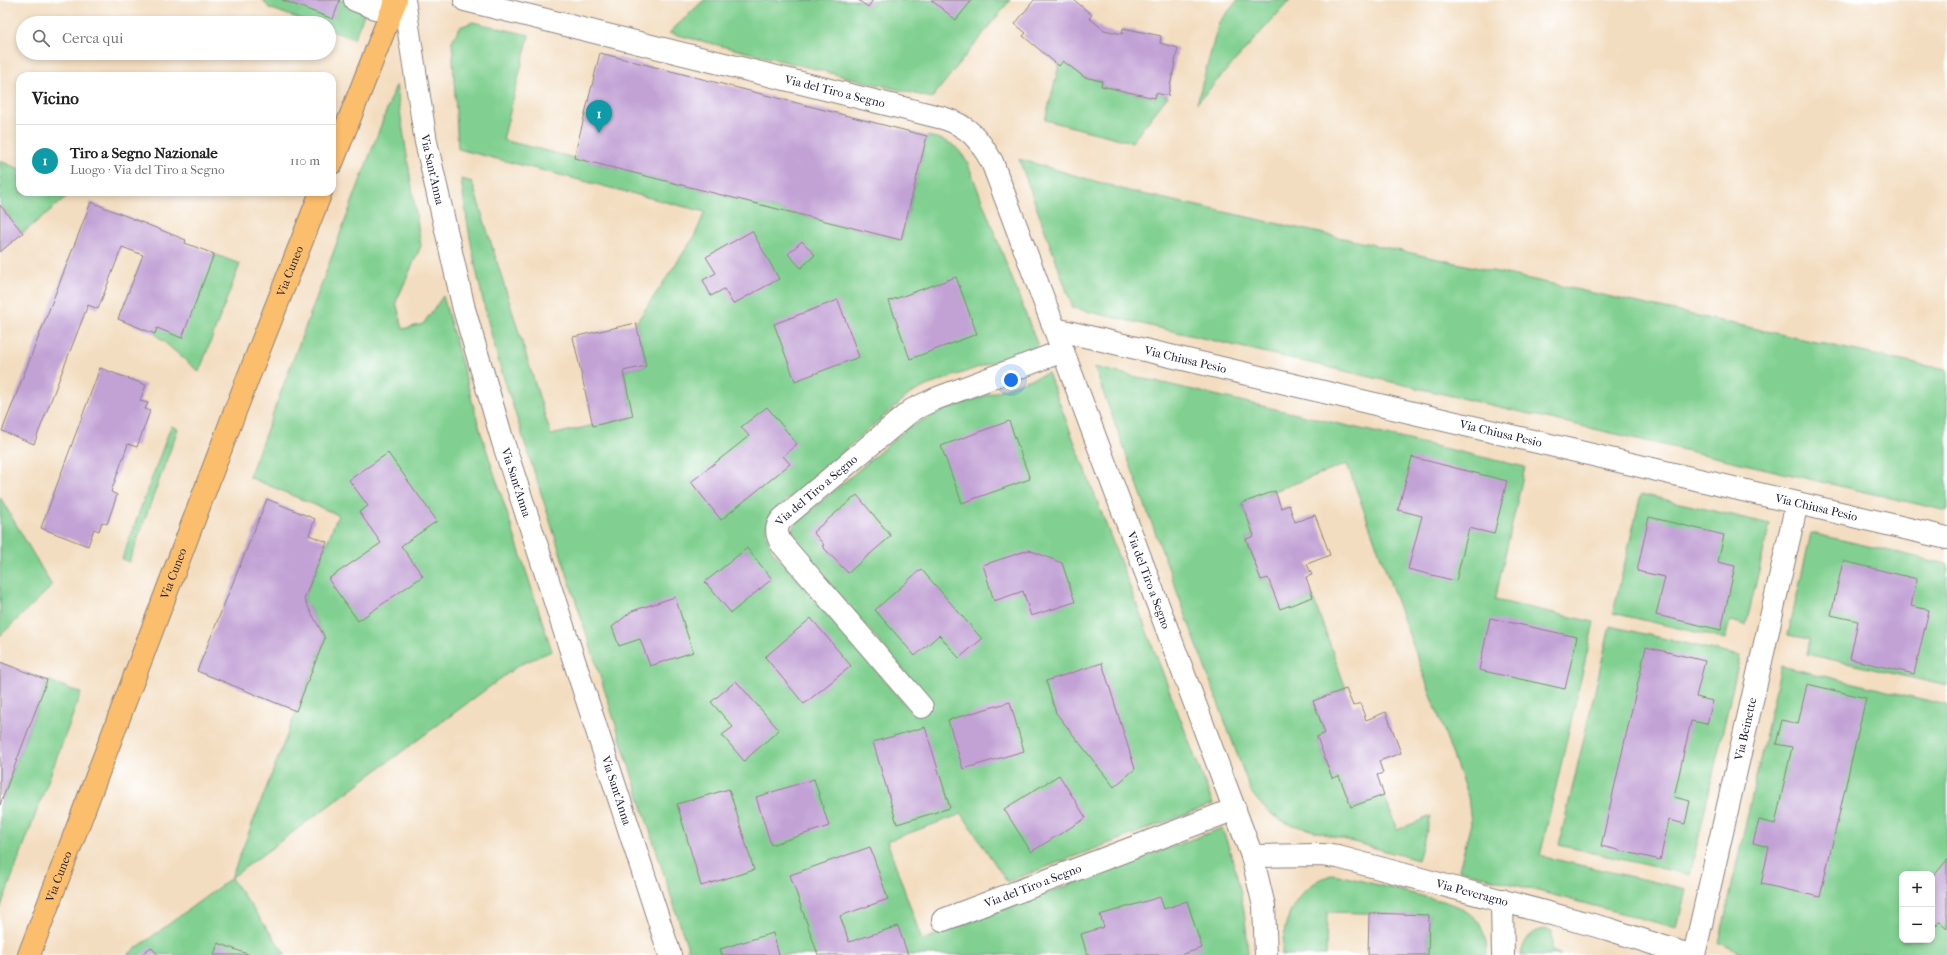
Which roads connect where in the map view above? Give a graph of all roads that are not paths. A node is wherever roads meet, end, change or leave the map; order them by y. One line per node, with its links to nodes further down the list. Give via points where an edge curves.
1 (355, 0): 3 (street)
2 (465, 0): 6 (street, Via del Tiro a Segno, via 956,122 968,129 992,162)
3 (397, 5): 4 (main road); 16 (street, Via Sant'Anna, via 445,232 466,317 502,442)
4 (336, 153)
5 (319, 196): 15 (main road, Via Cuneo)
6 (1055, 329): 7 (street, Via del Tiro a Segno); 8 (street, Via Chiusa Pesio)
7 (1063, 351): 10 (street, Via del Tiro a Segno, via 912,410 778,524 777,536 781,543); 11 (street, Via del Tiro a Segno)
8 (1797, 503): 9 (street, Via Chiusa Pesio); 20 (street, Via Beinette)
9 (1947, 538)
10 (922, 707)
11 (1235, 809): 12 (street, Via del Tiro a Segno); 14 (street, Via del Tiro a Segno)
12 (1252, 856): 13 (street, Via Peveragno, via 1338,857); 17 (street, Via del Tiro a Segno, via 1264,906)
13 (1502, 900): 18 (street); 19 (street, Via Peveragno, via 1608,929)
14 (943, 920)
15 (29, 955)
16 (670, 955)
17 (1266, 955)
18 (1503, 955)
19 (1689, 955)
20 (1694, 955)

